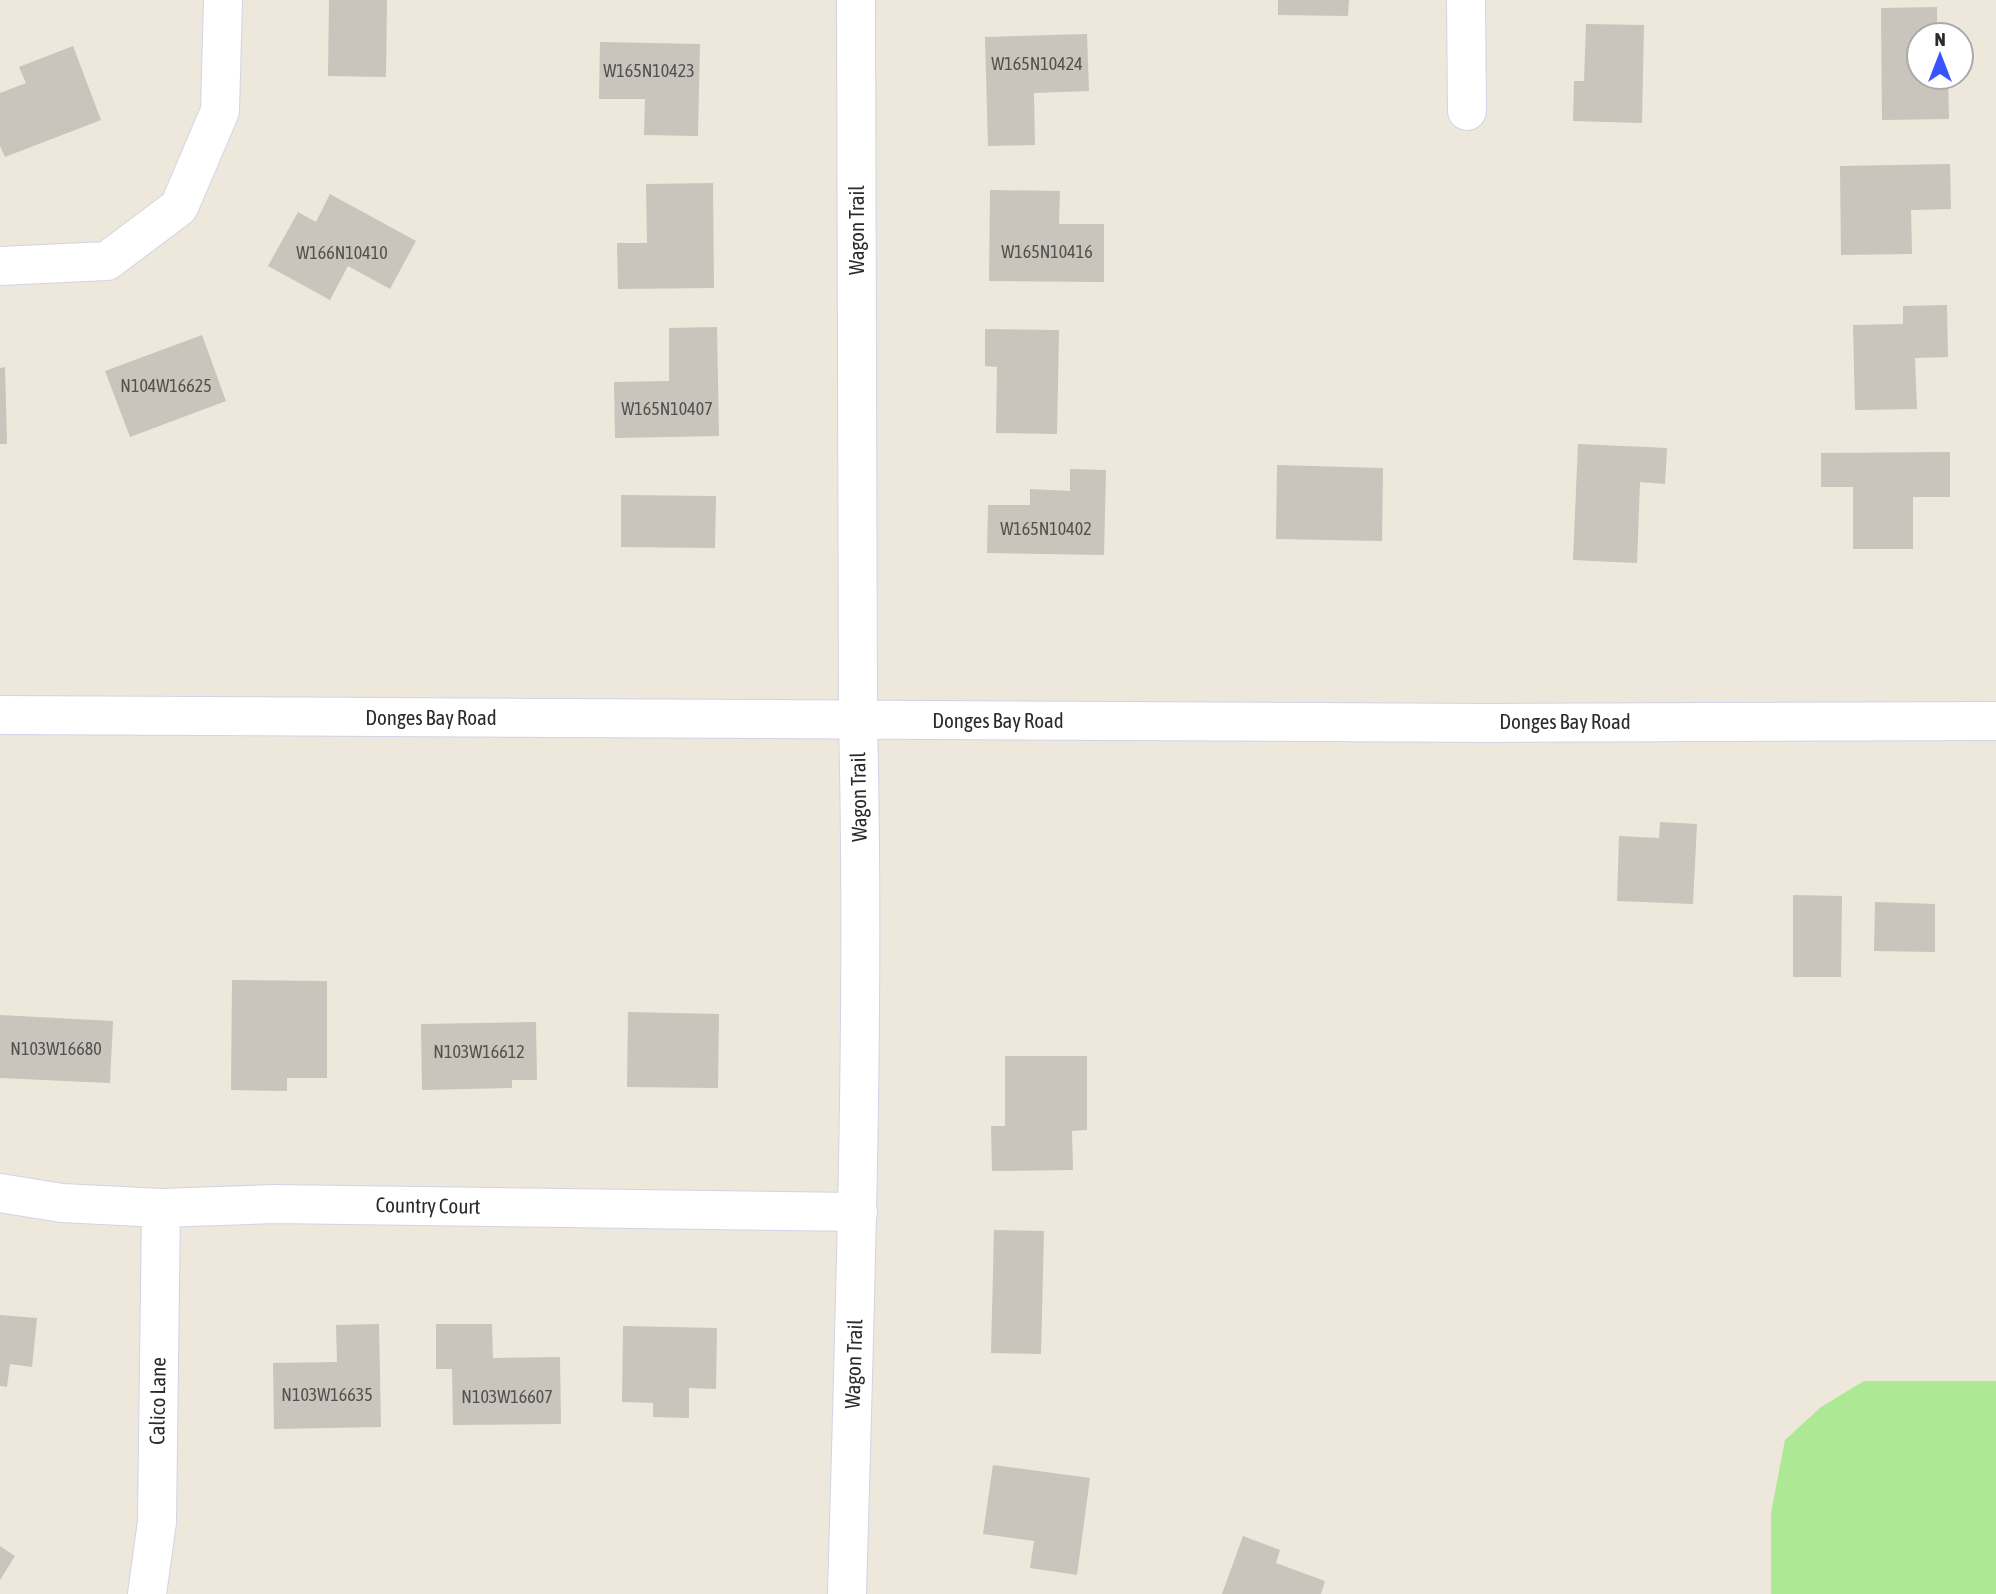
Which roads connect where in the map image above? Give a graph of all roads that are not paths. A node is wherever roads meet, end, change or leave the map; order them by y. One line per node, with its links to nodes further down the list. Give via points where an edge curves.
1 (223, 0): 5 (street, via 220,111 179,207 107,261)
2 (856, 0): 7 (street, Wagon Trail)
3 (1466, 0): 4 (street)
4 (1467, 111)
5 (0, 266)
6 (0, 715): 7 (street, Donges Bay Road)
7 (858, 721): 8 (street, Donges Bay Road); 11 (street, Wagon Trail)
8 (1996, 721)
9 (0, 1193): 10 (street, Country Court, via 62,1203)
10 (161, 1208): 11 (street, Country Court, via 274,1204); 12 (street, Calico Lane, via 157,1522)
11 (858, 1212): 13 (street, Wagon Trail)
12 (148, 1594)
13 (847, 1594)

